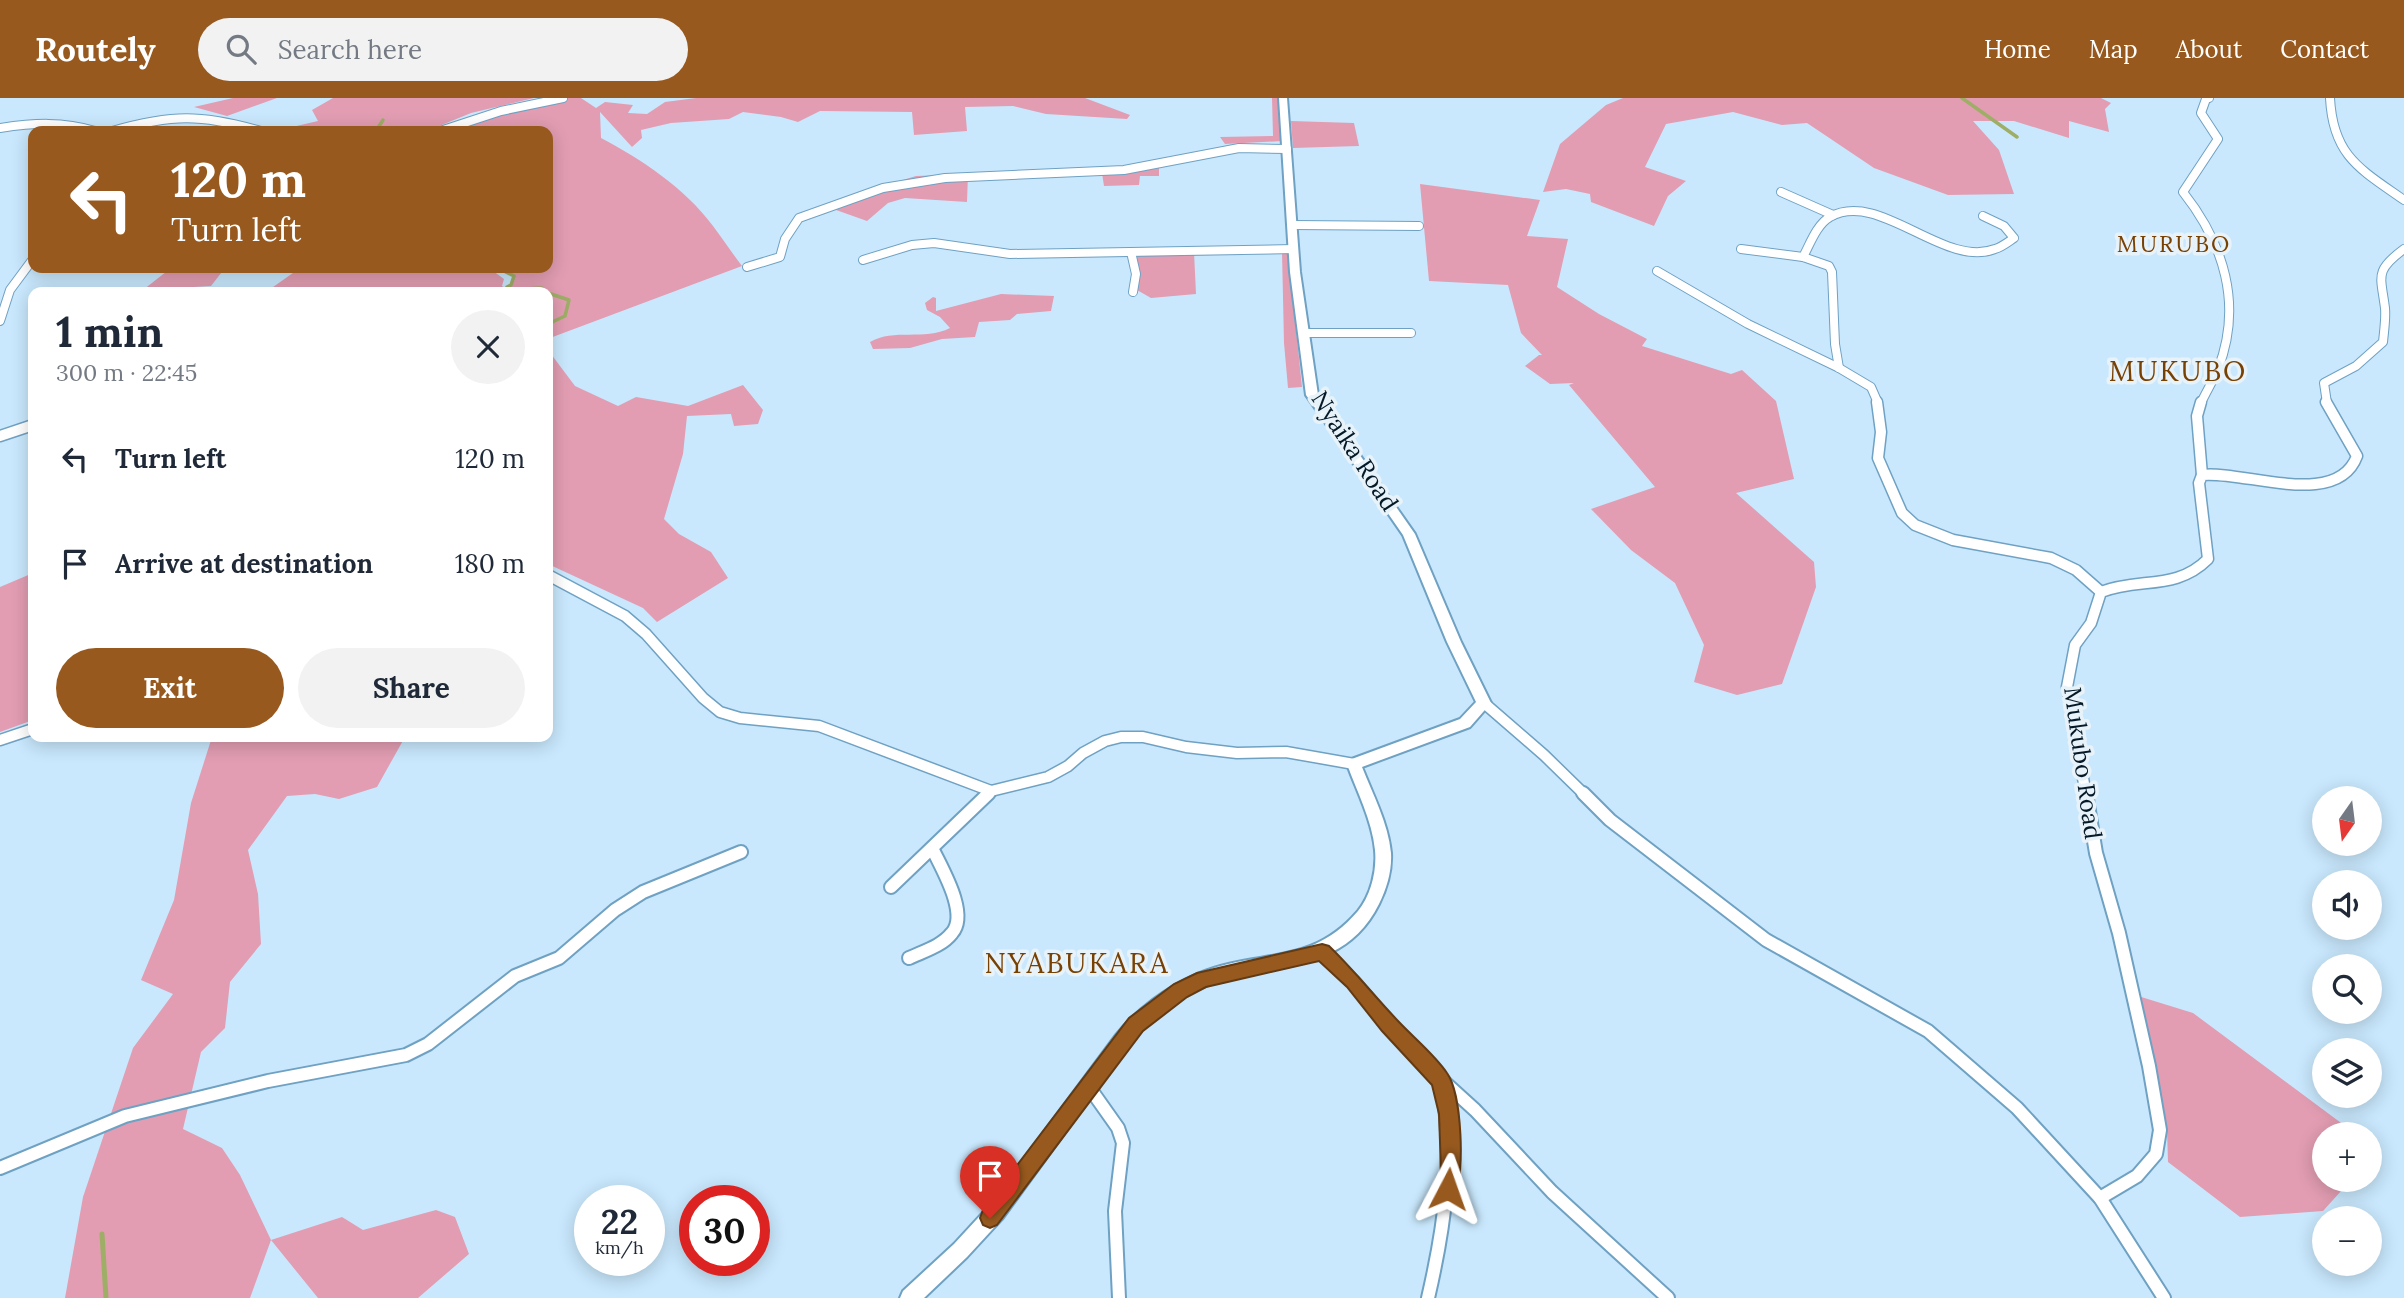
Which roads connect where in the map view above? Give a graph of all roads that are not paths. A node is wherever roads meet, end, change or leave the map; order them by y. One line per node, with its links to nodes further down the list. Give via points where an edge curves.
1 (563, 98): 8 (street)
2 (1283, 98): 10 (street, Nyaika Road)
3 (2210, 98): 33 (street, via 2201,113 2218,139 2183,192 2203,215 2228,271 2230,328 2197,414)
4 (2330, 98): 12 (street, via 2331,123 2341,143 2357,164)
5 (77, 126): 9 (street, via 45,121)
6 (129, 126): 7 (street, via 183,115)
7 (241, 126)
8 (455, 126)
9 (0, 128)
10 (1287, 149): 15 (street, Nyaika Road); 24 (street, via 1221,150 1124,170 945,178 884,188 799,218 780,257)
11 (1781, 192): 13 (street)
12 (2404, 200)
13 (1833, 215): 14 (street, via 1850,209 1862,211 1952,247 1974,251 1998,248 2014,238); 21 (street)
14 (1983, 216)
15 (1293, 225): 16 (street); 17 (street, Nyaika Road)
16 (1419, 226)
17 (1294, 249): 20 (street); 28 (street, Nyaika Road)
18 (1741, 249): 21 (street)
19 (2404, 249): 33 (street, via 2390,260 2379,279 2385,310 2383,342 2356,366 2324,383 2323,399 2353,441 2357,456 2351,470 2337,479 2305,484)
20 (1131, 252): 22 (street, via 1010,254 934,243); 26 (street, via 1136,274)
21 (1803, 257): 30 (street, via 1829,266 1832,272)
22 (863, 260)
23 (28, 266): 27 (street, via 10,290)
24 (747, 267)
25 (1657, 271): 30 (street, via 1748,324)
26 (1133, 292)
27 (0, 321)
28 (1303, 333): 29 (street); 36 (street, Nyaika Road, via 1312,396 1409,534)
29 (1411, 333)
30 (1839, 368): 35 (street, via 1871,387 1877,398 1878,458 1906,518 1938,536 2051,558 2076,569)
31 (28, 427): 32 (street)
32 (0, 436)
33 (2202, 475): 35 (street, via 2199,483 2208,559 2198,572 2163,582 2115,584)
34 (553, 578): 40 (street, via 625,616 720,712 819,726)
35 (2101, 592): 49 (street, Mukubo Road, via 2091,623 2075,645 2067,687 2096,853 2119,933 2160,1130 2156,1154 2137,1176)
36 (1484, 703): 39 (street, via 1465,723); 49 (street, via 1610,820 1713,901 1766,940 1928,1031 2017,1108)
37 (28, 731): 38 (street)
38 (0, 740)
39 (1354, 764): 40 (street, via 1286,752 1237,753 1121,737 1083,753 1048,777); 44 (street, via 1384,842 1383,874 1367,912)
40 (991, 791): 41 (street)
41 (933, 850): 43 (street); 45 (street, via 960,917 955,930 942,942)
42 (741, 852): 48 (street, via 643,892 559,958 515,976 428,1044 405,1055 280,1078 125,1116)
43 (891, 887)
44 (1322, 952): 46 (street); 47 (street, via 1203,979 1181,990 1136,1025)
45 (909, 958)
46 (1441, 1080): 52 (street, via 1451,1170); 53 (street, via 1552,1192)
47 (1089, 1087): 50 (street, via 1005,1200); 51 (street, via 1118,1128 1123,1143 1115,1211)
48 (0, 1168)
49 (2100, 1198): 54 (street)
50 (911, 1298)
51 (1119, 1298)
52 (1427, 1298)
53 (1668, 1298)
54 (2164, 1298)

